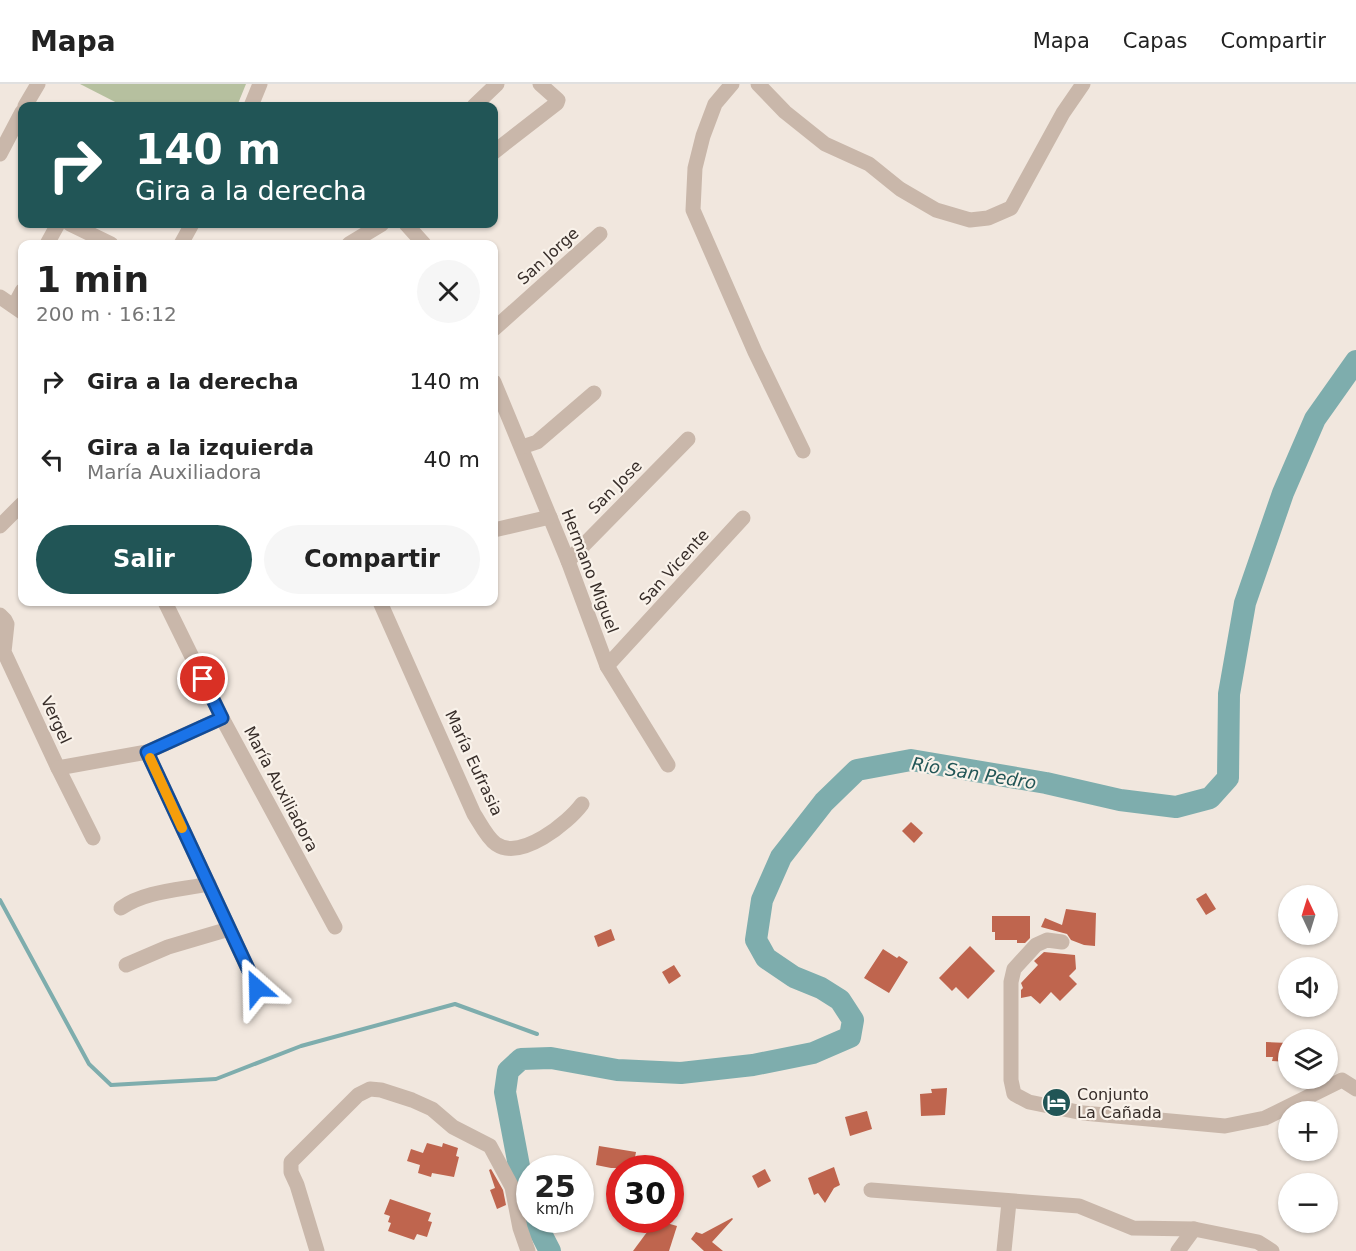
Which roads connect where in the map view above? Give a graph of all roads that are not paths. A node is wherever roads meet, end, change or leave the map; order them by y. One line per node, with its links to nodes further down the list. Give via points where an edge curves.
1 (38, 84): 8 (street)
2 (260, 84): 9 (street)
3 (498, 84): 10 (street)
4 (732, 84): 28 (street, via 715,104 703,136 695,168 693,210)
5 (758, 84): 6 (street, via 825,144 868,164 936,210 970,220 988,218 1011,208)
6 (1083, 84)
7 (543, 85): 12 (street, via 556,96 557,103)
8 (28, 102)
9 (255, 102)
10 (478, 102)
11 (18, 120): 13 (street)
12 (498, 149)
13 (0, 154)
14 (78, 228): 18 (street)
15 (375, 228): 19 (street)
16 (410, 228): 20 (street)
17 (600, 234): 23 (street, San Jorge)
18 (103, 240)
19 (356, 240)
20 (420, 240)
21 (0, 297): 22 (street)
22 (18, 308)
23 (498, 325)
24 (498, 391): 27 (street, Hermano Miguel)
25 (594, 393): 27 (street, via 537,442)
26 (688, 440): 34 (street, San Jose)
27 (522, 447): 30 (street, Hermano Miguel)
28 (803, 451)
29 (18, 508): 32 (street)
30 (550, 518): 33 (street); 34 (street, Hermano Miguel)
31 (743, 518): 38 (street, San Vicente)
32 (0, 526)
33 (498, 529)
34 (568, 561): 38 (street, Hermano Miguel)
35 (167, 606): 39 (street, María Auxiliadora)
36 (382, 606): 43 (street, María Eufrasia, via 474,814 495,844 506,848 533,843 575,814)
37 (0, 615): 42 (street, Vergel, via 7,624 4,652)
38 (607, 666): 41 (street, Hermano Miguel)
39 (222, 718): 40 (street); 47 (street, María Auxiliadora)
40 (147, 752): 42 (street); 45 (street)
41 (668, 765)
42 (58, 768): 44 (street, Vergel)
43 (582, 804)
44 (93, 838)
45 (209, 884): 46 (street, via 147,896); 48 (street)
46 (121, 908)
47 (335, 927)
48 (229, 929): 50 (street, via 168,947); 51 (street)
49 (1062, 942): 52 (street, via 1047,940 1036,945 1014,969 1011,1080 1014,1094 1021,1098 1083,1113 1225,1126 1265,1118 1342,1080)
50 (126, 965)
51 (257, 988)
52 (1356, 1089)
53 (871, 1190): 54 (street)
54 (1009, 1202): 55 (street, via 1079,1206 1133,1228); 58 (street)
55 (1194, 1229): 59 (street); 60 (street, via 1258,1242)
56 (317, 1251): 57 (street, via 291,1162 358,1095 370,1089 432,1109 453,1127 490,1146 512,1187)
57 (528, 1251)
58 (1004, 1251)
59 (1178, 1251)
60 (1272, 1251)

